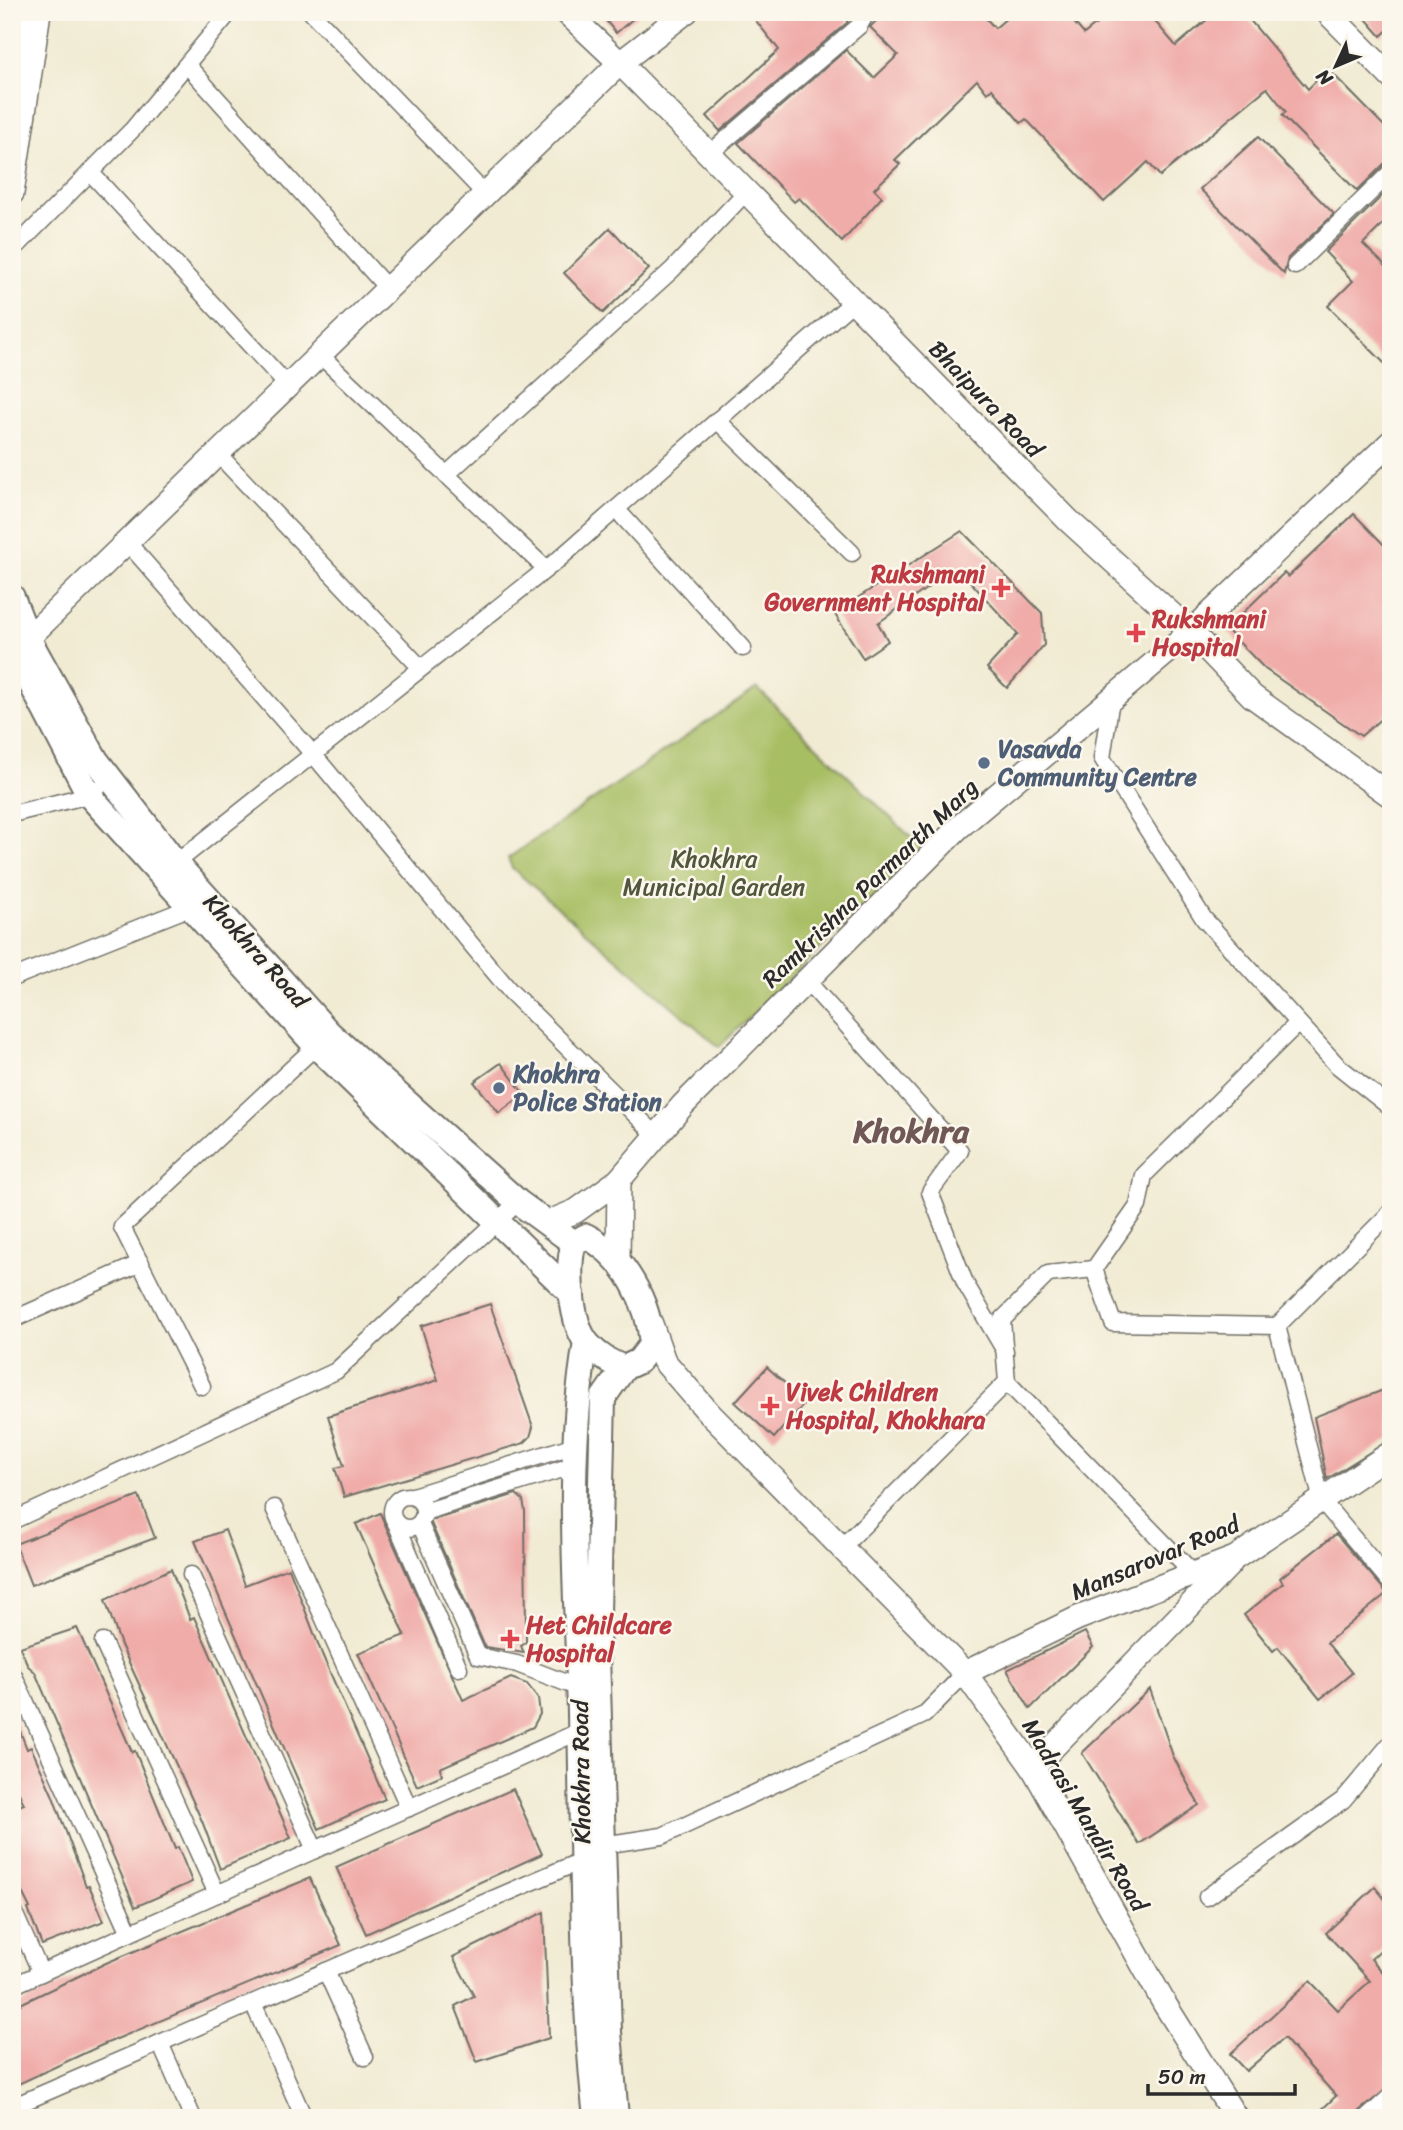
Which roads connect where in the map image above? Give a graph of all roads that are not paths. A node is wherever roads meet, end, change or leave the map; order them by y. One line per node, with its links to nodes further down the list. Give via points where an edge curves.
1 (23, 12): 10 (main road)
2 (39, 12): 17 (street)
3 (230, 12): 11 (street)
4 (311, 12): 18 (street)
5 (566, 12): 9 (street, Bhaipura Road)
6 (686, 12): 9 (street)
7 (867, 12): 13 (street, via 859,26)
8 (1328, 12): 12 (street)
9 (620, 63): 13 (street, Bhaipura Road); 18 (street)
10 (12, 64)
11 (187, 65): 14 (street); 21 (street)
12 (1391, 77)
13 (709, 154): 16 (street, Bhaipura Road)
14 (90, 172): 19 (street); 24 (street)
15 (1391, 172): 20 (street)
16 (746, 192): 22 (street, Bhaipura Road); 28 (street, via 672,270)
17 (12, 193)
18 (485, 194): 21 (street)
19 (12, 251)
20 (1295, 266)
21 (388, 289): 23 (street)
22 (853, 301): 25 (street); 34 (street, Bhaipura Road, via 1069,521)
23 (320, 355): 24 (street); 28 (street)
24 (288, 386): 27 (street)
25 (717, 420): 29 (street); 31 (street)
26 (1391, 442): 34 (street, Ramkrishna Parmarth Marg)
27 (218, 454): 30 (street); 37 (street)
28 (446, 475): 32 (street)
29 (616, 509): 32 (street); 36 (street)
30 (127, 542): 35 (street); 39 (street)
31 (852, 553)
32 (546, 569): 37 (street)
33 (12, 597): 35 (main road, Khokhra Road)
34 (1191, 632): 38 (street, Ramkrishna Parmarth Marg); 42 (street, Bhaipura Road, via 1252,696)
35 (20, 643): 40 (main road, Khokhra Road); 41 (main road, Khokhra Road)
36 (743, 648)
37 (421, 668): 39 (street)
38 (1111, 699): 47 (street, Ramkrishna Parmarth Marg, via 958,828); 48 (street, via 1102,758 1204,919)
39 (313, 754): 44 (street); 51 (street, via 510,991)
40 (111, 779): 41 (street); 44 (main road, Khokhra Road)
41 (89, 795): 43 (street); 45 (main road, Khokhra Road)
42 (1391, 796)
43 (12, 814)
44 (176, 863): 53 (main road, Khokhra Road, via 330,1033)
45 (191, 907): 46 (street); 49 (main road, Khokhra Road)
46 (12, 978)
47 (806, 980): 51 (street, Ramkrishna Parmarth Marg); 66 (street, via 960,1151 930,1192 964,1283)
48 (1297, 1024): 50 (street, via 1337,1065); 60 (street, via 1144,1175 1138,1206)
49 (316, 1046): 55 (main road, Khokhra Road); 59 (street, via 122,1227)
50 (1391, 1108)
51 (656, 1135): 52 (street, Ramkrishna Parmarth Marg)
52 (620, 1180): 56 (street, Ramkrishna Parmarth Marg, via 576,1211); 58 (street)
53 (517, 1202): 55 (street); 56 (main road, Khokhra Road)
54 (1391, 1212): 64 (street)
55 (498, 1223): 61 (main road, Khokhra Road); 77 (street, via 336,1371)
56 (547, 1223): 57 (main road, Khokhra Road)
57 (574, 1243): 58 (main road, via 586,1237 600,1243); 61 (main road, via 568,1258)
58 (618, 1262): 63 (main road)
59 (141, 1264): 62 (street); 69 (street)
60 (1094, 1269): 64 (street, via 1113,1323); 66 (street, via 1048,1274 1002,1320)
61 (572, 1294): 65 (main road)
62 (12, 1320)
63 (650, 1320): 67 (main road, Khokhra Road, via 652,1344); 70 (street, via 664,1361)
64 (1277, 1326): 74 (street)
65 (586, 1342): 67 (main road, via 604,1359); 72 (main road, Khokhra Road, via 577,1392)
66 (1004, 1351): 68 (street)
67 (632, 1365): 70 (street); 94 (main road, Khokhra Road, via 603,1398)
68 (1007, 1382): 79 (street); 81 (street)
69 (202, 1386)
70 (710, 1414): 79 (street, Madrasi Mandir Road)
71 (1391, 1453): 74 (street, Mansarovar Road)
72 (575, 1455): 73 (street); 76 (street); 88 (main road, Khokhra Road)
73 (413, 1496): 76 (street, via 419,1500); 78 (street, via 401,1497 393,1506)
74 (1322, 1501): 80 (street, Mansarovar Road); 83 (street)
75 (274, 1508): 92 (street)
76 (422, 1518): 78 (street, via 407,1528); 88 (street, via 478,1656 517,1664)
77 (12, 1521)
78 (396, 1523): 85 (street)
79 (841, 1548): 86 (street, Madrasi Mandir Road)
80 (1236, 1558): 81 (street, Mansarovar Road); 91 (street)
81 (1194, 1574): 86 (street, Mansarovar Road, via 1078,1618)
82 (191, 1575): 93 (street)
83 (1391, 1583)
84 (103, 1642): 95 (street)
85 (459, 1668)
86 (965, 1673): 91 (street, Madrasi Mandir Road); 94 (street, via 924,1715 662,1836)
87 (14, 1676): 98 (street)
88 (579, 1688): 89 (main road, Khokhra Road)
89 (580, 1731): 92 (street); 94 (main road, Khokhra Road)
90 (1391, 1742): 96 (street, via 1343,1800)
91 (1033, 1768): 111 (street, Madrasi Mandir Road, via 1164,2003)
92 (409, 1808): 93 (street)
93 (315, 1850): 95 (street)
94 (593, 1853): 99 (street); 109 (main road, Khokhra Road, via 590,2067); 110 (main road, Khokhra Road)
95 (217, 1894): 98 (street)
96 (1207, 1897)
97 (12, 1908): 100 (street)
98 (130, 1933): 100 (street)
99 (326, 1971): 102 (street); 104 (street)
100 (41, 1973): 101 (street)
101 (12, 1986)
102 (253, 2003): 103 (street); 108 (street)
103 (160, 2043): 106 (street); 107 (street)
104 (365, 2057)
105 (1391, 2096): 112 (street)
106 (12, 2107)
107 (193, 2118)
108 (304, 2118)
109 (596, 2118)
110 (616, 2118)
111 (1236, 2118)
112 (1367, 2118)

